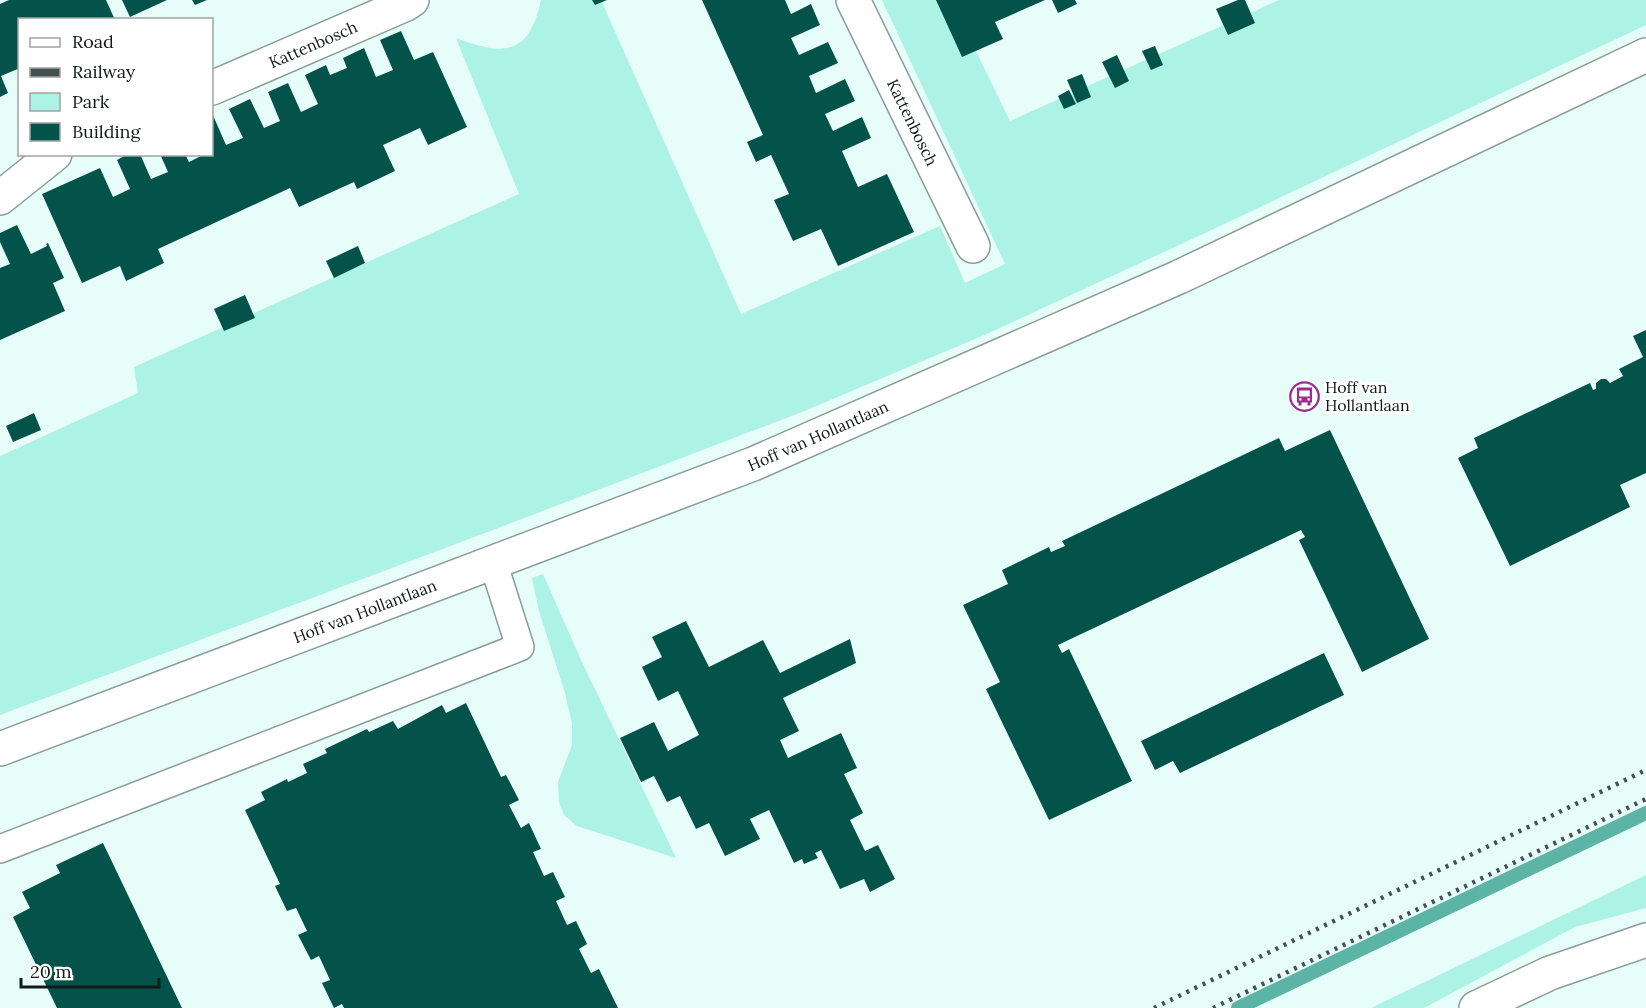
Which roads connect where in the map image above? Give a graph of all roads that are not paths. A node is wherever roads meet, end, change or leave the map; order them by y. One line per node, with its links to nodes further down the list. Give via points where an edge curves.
1 (412, 0): 4 (street, Kattenbosch)
2 (853, 0): 7 (street, Kattenbosch)
3 (1646, 55): 8 (street, Hoff van Hollantlaan, via 1158,286 753,464)
4 (213, 88)
5 (52, 156): 6 (street)
6 (0, 198)
7 (974, 246)
8 (493, 562): 9 (street, Hoff van Hollantlaan); 10 (lane, via 520,647)
9 (0, 749)
10 (0, 849)
11 (1646, 940): 12 (street, via 1550,973)
12 (1476, 1008)

